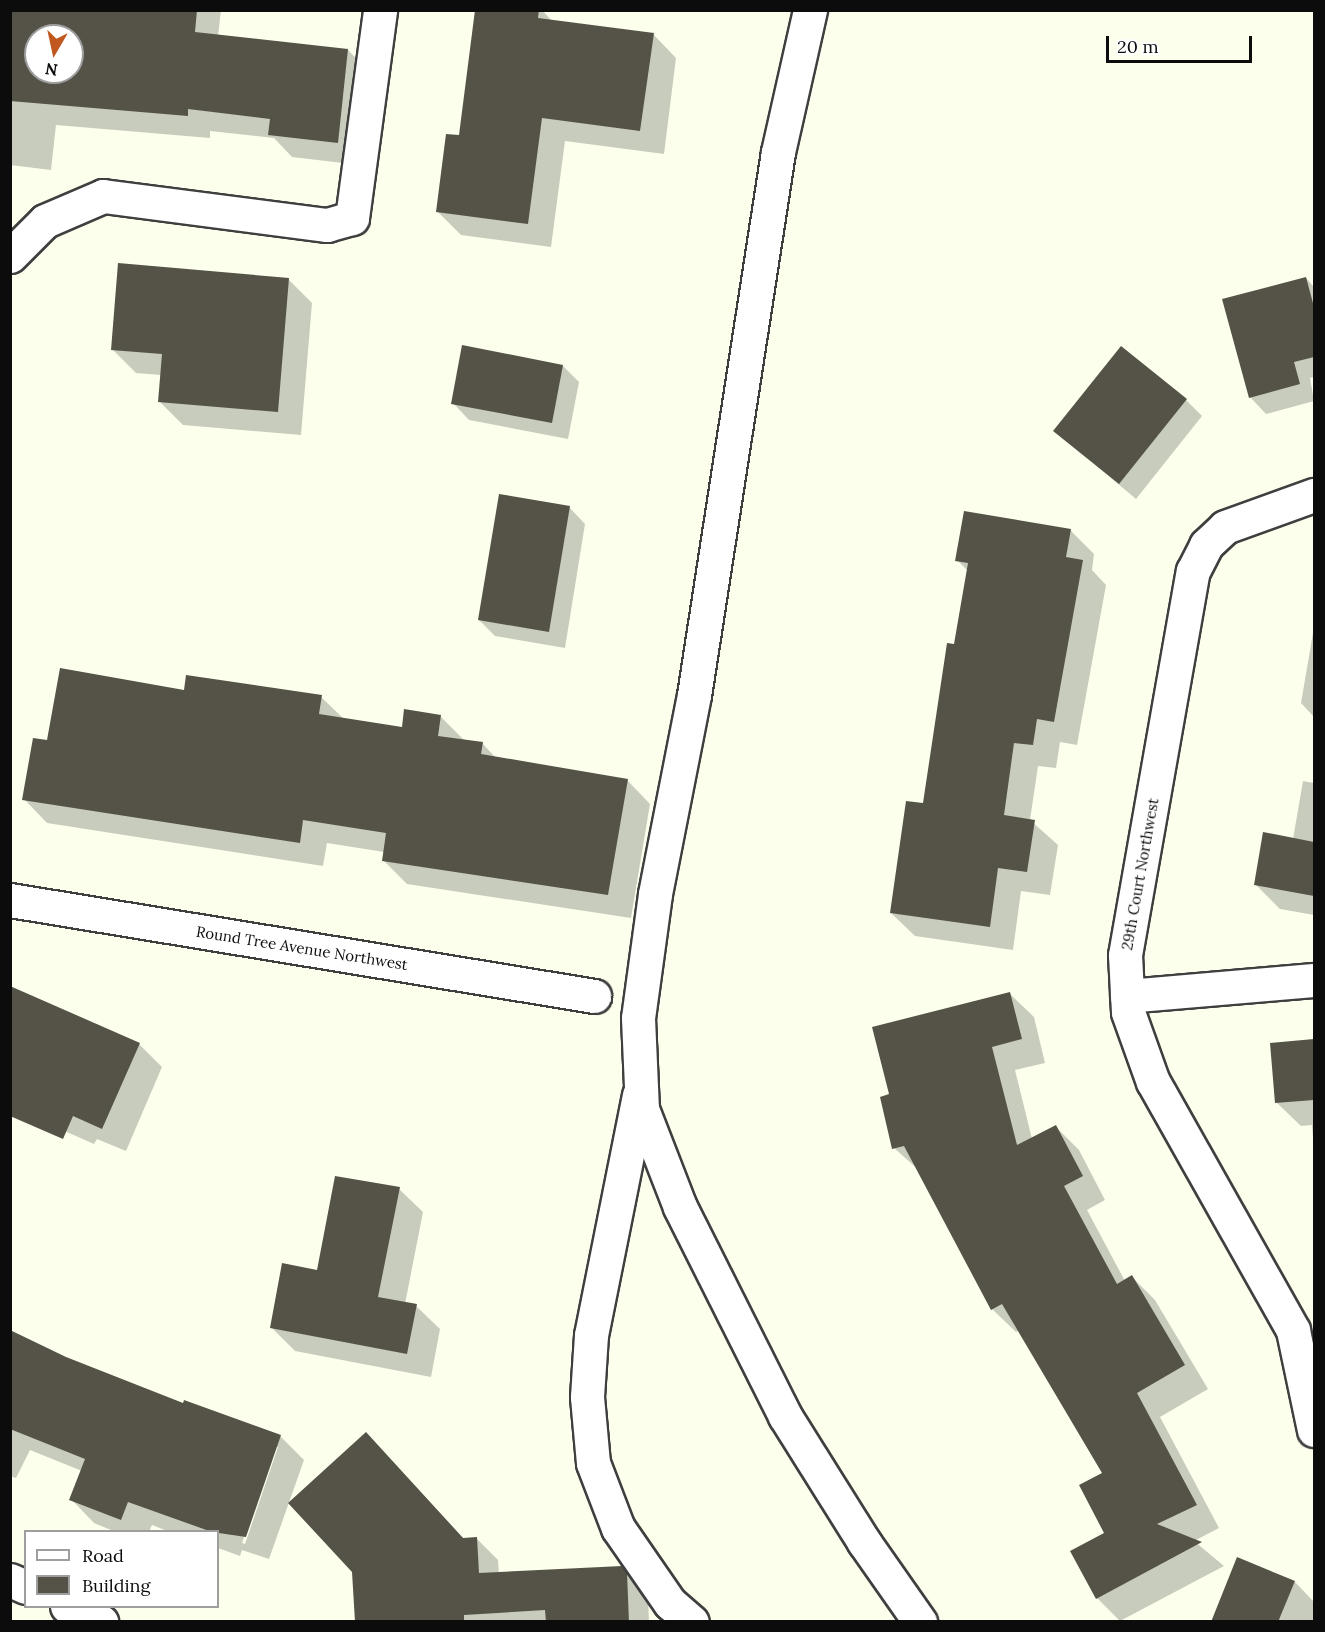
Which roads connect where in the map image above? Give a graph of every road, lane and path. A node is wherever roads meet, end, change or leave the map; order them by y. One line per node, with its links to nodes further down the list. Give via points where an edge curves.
1 (380, 10): 3 (street, via 352,219 327,225 103,196 45,220)
2 (810, 10): 9 (street, via 778,152 694,695 655,894 638,1018)
3 (10, 256)
4 (1314, 495): 8 (street, 29th Court Northwest, via 1225,527 1206,545 1193,571 1125,955)
5 (10, 900): 7 (street, Round Tree Avenue Northwest)
6 (1314, 980): 8 (street)
7 (594, 996)
8 (1127, 996): 10 (street, 29th Court Northwest, via 1128,1012 1152,1082 1293,1330)
9 (641, 1088): 15 (street, via 591,1335 587,1397 593,1463 618,1528 670,1603); 16 (street, via 642,1109 680,1207 780,1405 864,1542)
10 (1314, 1430)
11 (10, 1580): 12 (street)
12 (24, 1586)
13 (71, 1608): 14 (street)
14 (101, 1622)
15 (692, 1622)
16 (920, 1622)

